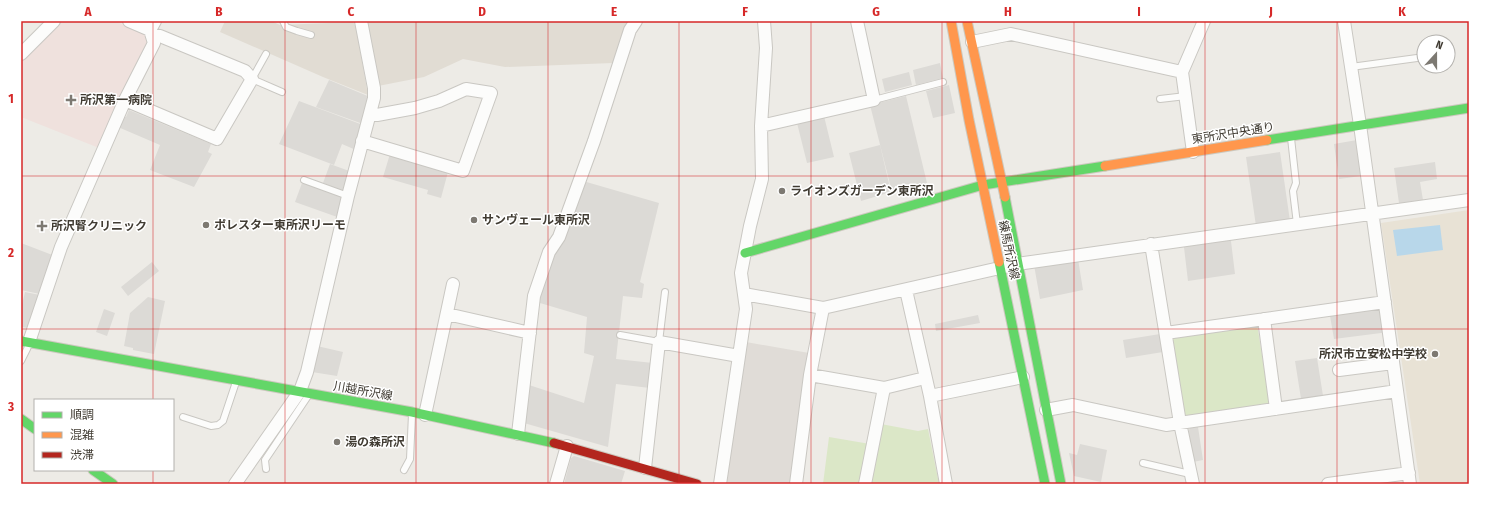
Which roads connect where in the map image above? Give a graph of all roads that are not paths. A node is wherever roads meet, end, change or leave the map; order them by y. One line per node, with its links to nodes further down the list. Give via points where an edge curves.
1 (54, 21): 15 (street)
2 (129, 21): 12 (street)
3 (283, 21): 13 (lane, via 286,27)
4 (361, 21): 28 (street, via 374,88)
5 (636, 21): 54 (street, via 630,30 559,237 549,252 534,296)
6 (764, 21): 30 (street, via 766,48)
7 (857, 21): 26 (street)
8 (951, 21): 36 (main road, 練馬所沢線)
9 (967, 21): 14 (main road, 練馬所沢線)
10 (1204, 21): 19 (street)
11 (1344, 21): 18 (street)
12 (152, 29): 20 (street, via 160,36 245,71); 25 (street, via 154,43)
13 (311, 35)
14 (972, 42): 19 (street, via 1011,34); 35 (main road, 練馬所沢線)
15 (21, 54)
16 (266, 54): 20 (lane)
17 (1416, 58): 18 (lane)
18 (1351, 67): 29 (street)
19 (1182, 72): 23 (street)
20 (252, 79): 22 (lane); 25 (street, via 217,139)
21 (943, 82): 26 (lane)
22 (282, 92)
23 (1186, 96): 24 (lane); 33 (street)
24 (1160, 98)
25 (125, 100): 56 (street, via 61,247)
26 (874, 100): 30 (street)
27 (1469, 108): 29 (main road, 東所沢中央通り)
28 (370, 114): 32 (street); 32 (street, via 415,108 466,89 491,93 462,171)
29 (1360, 125): 31 (main road, 東所沢中央通り); 39 (street)
30 (761, 126): 42 (street, via 762,179)
31 (1291, 136): 33 (main road, 東所沢中央通り); 40 (lane)
32 (362, 141): 37 (street)
33 (1193, 152): 35 (main road, 東所沢中央通り)
34 (304, 180): 37 (lane)
35 (1002, 183): 36 (main road, 東所沢中央通り); 43 (main road, 練馬所沢線)
36 (983, 185): 42 (main road, 東所沢中央通り); 44 (main road, 練馬所沢線)
37 (348, 196): 68 (street)
38 (1469, 200): 39 (street)
39 (1372, 214): 40 (street); 49 (street)
40 (1297, 224): 41 (street)
41 (1151, 244): 43 (street); 53 (street)
42 (745, 253): 48 (street, via 742,273)
43 (1017, 264): 44 (street); 71 (main road, 練馬所沢線)
44 (1001, 267): 46 (street); 63 (main road, 練馬所沢線)
45 (453, 284): 51 (street)
46 (906, 290): 50 (street); 64 (street)
47 (665, 292): 57 (lane)
48 (744, 294): 50 (street); 58 (street, via 746,309)
49 (1385, 302): 52 (street); 60 (street)
50 (823, 308): 62 (street)
51 (447, 314): 54 (street); 73 (street)
52 (1264, 319): 53 (street); 70 (street)
53 (1166, 333): 76 (street)
54 (530, 334): 78 (street)
55 (620, 336): 57 (lane)
56 (25, 342): 59 (lane, via 27,349); 65 (main road, 川越所沢線)
57 (659, 342): 58 (street); 81 (street)
58 (739, 356): 91 (street)
59 (21, 361)
60 (1393, 363): 61 (street); 67 (street)
61 (1339, 370)
62 (810, 375): 66 (street); 92 (street)
63 (1023, 377): 69 (street); 95 (main road, 練馬所沢線)
64 (925, 378): 66 (street); 69 (street)
65 (236, 381): 68 (main road, 川越所沢線); 74 (lane, via 223,421 218,426)
66 (884, 388): 93 (street)
67 (1397, 391): 70 (street); 86 (street)
68 (305, 392): 72 (main road, 川越所沢線); 82 (lane, via 265,460); 88 (street)
69 (930, 396): 94 (street)
70 (1276, 408): 76 (street)
71 (1046, 410): 76 (street, via 1073,405 1166,425); 96 (main road, 練馬所沢線)
72 (412, 412): 73 (main road, 川越所沢線); 83 (lane, via 410,459)
73 (425, 415): 78 (main road, 川越所沢線)
74 (183, 417)
75 (21, 419): 77 (main road)
76 (1180, 423): 85 (street)
77 (34, 428)
78 (518, 434): 79 (main road, 川越所沢線)
79 (567, 446): 81 (main road, 川越所沢線); 89 (street)
80 (1143, 463): 85 (lane)
81 (645, 468): 90 (main road, 川越所沢線)
82 (266, 469)
83 (404, 470)
84 (94, 471): 87 (main road)
85 (1191, 479)
86 (1410, 479): 97 (street)
87 (114, 484)
88 (235, 484)
89 (556, 484)
90 (697, 484)
91 (720, 484)
92 (796, 484)
93 (865, 484)
94 (946, 484)
95 (1045, 484)
96 (1061, 484)
97 (1328, 484)

